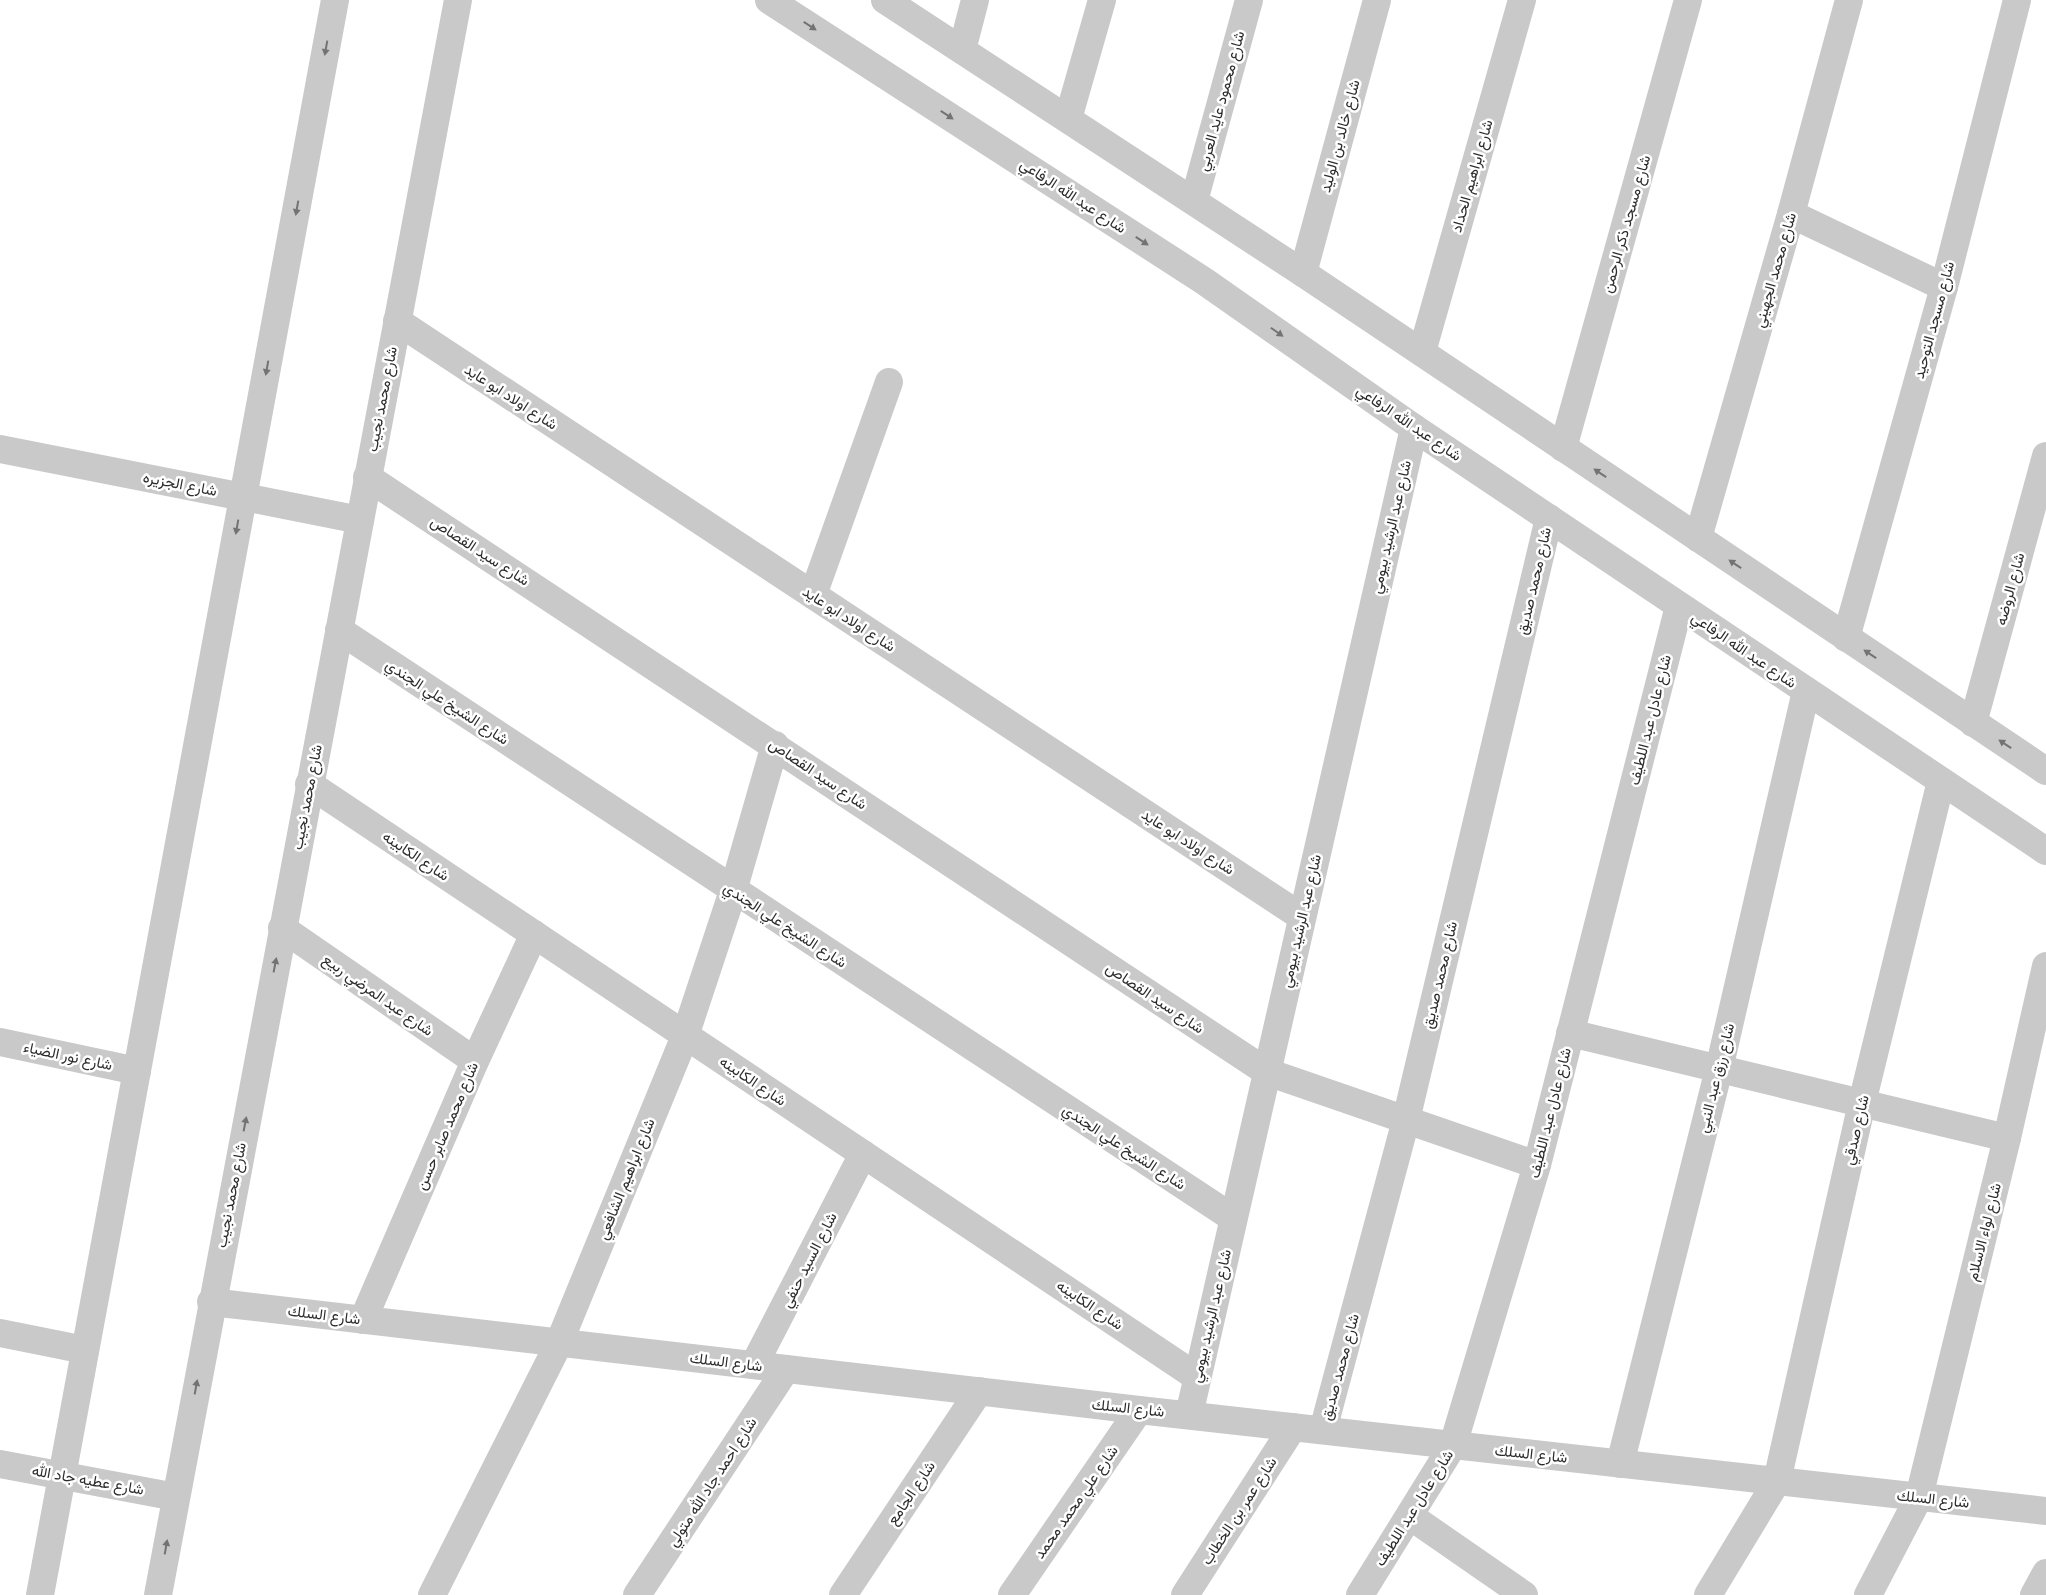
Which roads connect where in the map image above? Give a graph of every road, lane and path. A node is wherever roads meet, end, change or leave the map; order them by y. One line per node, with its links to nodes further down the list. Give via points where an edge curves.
1 (335, 0): 27 (street, one-way to 27)
2 (458, 0): 19 (street, شارع محمد نجيب)
3 (769, 0): 22 (street, شارع عبد الله الرفاعي, one-way to 22, via 1204,281)
4 (886, 0): 13 (street)
5 (975, 0): 13 (street)
6 (1102, 0): 14 (street)
7 (1249, 0): 15 (street, شارع محمود عايد العربي)
8 (1377, 0): 17 (street, شارع خالد بن الوليد)
9 (1522, 0): 20 (street, شارع ابراهيم الحداد)
10 (1688, 0): 23 (street, شارع مسجد ذكر الرحمن)
11 (1849, 0): 16 (street, شارع محمد الجهيني)
12 (2017, 0): 18 (street, شارع مسجد التوحيد)
13 (962, 50): 14 (street)
14 (1068, 119): 15 (street)
15 (1194, 201): 17 (street)
16 (1791, 214): 18 (street); 30 (street, شارع محمد الجهيني)
17 (1303, 273): 20 (street)
18 (1944, 286): 34 (street, شارع مسجد التوحيد)
19 (397, 321): 26 (street, شارع محمد نجيب); 31 (street, شارع اولاد ابو عايد)
20 (1422, 352): 23 (street)
21 (889, 382): 31 (street)
22 (1414, 428): 28 (street, شارع عبد الله الرفاعي); 43 (street, شارع عبد الرشيد بيومي)
23 (1563, 448): 30 (street, one-way to 23)
24 (0, 449): 27 (street, شارع الجزيره)
25 (2046, 456): 36 (street, شارع الروضه)
26 (367, 477): 29 (street, شارع محمد نجيب); 37 (street, شارع سيد القصاص)
27 (243, 496): 29 (street, شارع الجزيره); 52 (street, one-way to 52)
28 (1549, 518): 32 (street, شارع عبد الله الرفاعي); 55 (street, شارع محمد صديق)
29 (360, 520): 33 (street, شارع محمد نجيب)
30 (1698, 538): 34 (street, one-way to 30)
31 (813, 595): 43 (street, شارع اولاد ابو عايد)
32 (1679, 606): 35 (street, شارع عبد الله الرفاعي); 47 (street, شارع عادل عبد اللطيف)
33 (339, 630): 40 (street, شارع محمد نجيب); 42 (street, شارع الشيخ علي الجندي)
34 (1846, 638): 36 (street, one-way to 34)
35 (1806, 691): 39 (street, شارع عبد الله الرفاعي); 51 (street, شارع رزق عبد النبي)
36 (1973, 723): 38 (street, one-way to 36)
37 (775, 745): 42 (street, شارع ابراهيم الشافعي); 53 (street, شارع سيد القصاص)
38 (2046, 771)
39 (1941, 781): 41 (street, شارع عبد الله الرفاعي); 54 (street, شارع صدقي)
40 (309, 784): 44 (street, شارع محمد نجيب); 45 (street, شارع الكابينه)
41 (2046, 851)
42 (733, 891): 48 (street, شارع ابراهيم الشافعي); 59 (street, شارع الشيخ علي الجندي)
43 (1302, 917): 53 (street, شارع عبد الرشيد بيومي)
44 (282, 928): 50 (street, شارع عبد المرضي ربيع); 60 (street, شارع محمد نجيب, one-way to 44)
45 (534, 934): 48 (street, شارع الكابينه); 50 (street, شارع محمد صابر حسن)
46 (2046, 966): 56 (street, شارع لواء الاسلام)
47 (1570, 1033): 51 (street); 58 (street, شارع عادل عبد اللطيف)
48 (685, 1036): 57 (street, شارع الكابينه); 63 (street, شارع ابراهيم الشافعي)
49 (0, 1042): 52 (street, شارع نور الضياء)
50 (474, 1061): 61 (street, شارع محمد صابر حسن)
51 (1718, 1069): 54 (street); 75 (street, شارع رزق عبد النبي)
52 (137, 1071): 64 (street)
53 (1267, 1072): 55 (street, شارع سيد القصاص); 59 (street, شارع عبد الرشيد بيومي)
54 (1862, 1104): 56 (street); 77 (street, شارع صدقي)
55 (1406, 1120): 58 (street, شارع سيد القصاص); 72 (street, شارع محمد صديق)
56 (2007, 1138): 79 (street, شارع لواء الاسلام)
57 (863, 1154): 65 (street, شارع السيد حنفي); 67 (street, شارع الكابينه)
58 (1537, 1165): 73 (street, شارع عادل عبد اللطيف)
59 (1233, 1218): 67 (street, شارع عبد الرشيد بيومي)
60 (211, 1302): 61 (street, شارع السلك); 78 (street, شارع محمد نجيب, one-way to 60)
61 (363, 1320): 63 (street, شارع السلك)
62 (0, 1333): 64 (street)
63 (558, 1343): 65 (street, شارع السلك); 85 (street, شارع ابراهيم الشافعي)
64 (85, 1350): 76 (street)
65 (754, 1365): 66 (street, شارع السلك)
66 (786, 1369): 68 (street, شارع السلك); 86 (street, شارع احمد جاد الله متولي)
67 (1197, 1376): 70 (street, شارع عبد الرشيد بيومي)
68 (979, 1391): 69 (street, شارع السلك); 87 (street, شارع الجامع)
69 (1139, 1410): 70 (street, شارع السلك); 88 (street, شارع علي محمد محمد)
70 (1189, 1415): 71 (street, شارع السلك)
71 (1294, 1427): 72 (street, شارع السلك); 89 (street, شارع عمر بن الخطاب)
72 (1323, 1430): 73 (street, شارع السلك)
73 (1453, 1445): 75 (street, شارع السلك); 81 (street, شارع عادل عبد اللطيف)
74 (0, 1464): 76 (street, شارع عطيه جاد الله)
75 (1620, 1464): 77 (street, شارع السلك)
76 (61, 1476): 78 (street, شارع عطيه جاد الله); 84 (street)
77 (1777, 1481): 79 (street, شارع السلك); 92 (street, شارع صدقي)
78 (176, 1496): 83 (street, شارع محمد نجيب, one-way to 78)
79 (1919, 1497): 80 (street, شارع السلك); 93 (street, شارع لواء الاسلام)
80 (2046, 1511)
81 (1410, 1516): 90 (street, شارع عادل عبد اللطيف); 91 (street)
82 (2046, 1573): 94 (street)
83 (163, 1592)
84 (40, 1595)
85 (432, 1595)
86 (637, 1595)
87 (843, 1595)
88 (1012, 1595)
89 (1185, 1595)
90 (1360, 1595)
91 (1524, 1595)
92 (1708, 1595)
93 (1868, 1595)
94 (2034, 1595)

